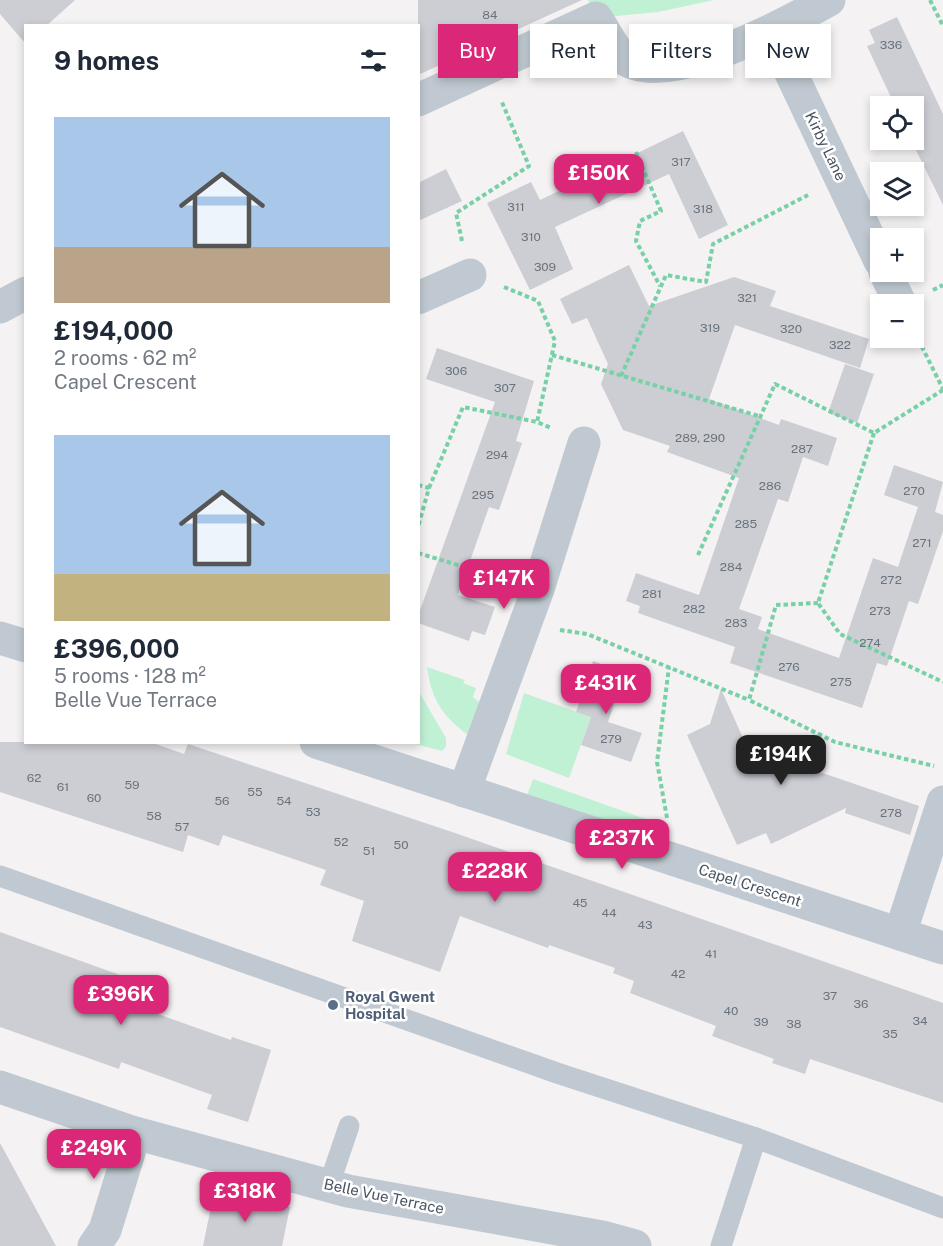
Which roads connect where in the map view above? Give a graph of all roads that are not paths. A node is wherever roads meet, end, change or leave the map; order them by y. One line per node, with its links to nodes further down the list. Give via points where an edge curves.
1 (829, 0): 3 (street)
2 (592, 9): 4 (street, via 623,57 653,68 687,64); 6 (street, via 488,68)
3 (784, 24)
4 (745, 41)
5 (793, 78): 7 (street, Kirby Lane)
6 (420, 99)
7 (870, 240)
8 (471, 275): 10 (street)
9 (24, 294): 11 (street)
10 (420, 297)
11 (0, 307)
12 (584, 443): 16 (street, via 538,589)
13 (0, 638): 14 (street)
14 (24, 645)
15 (322, 744): 16 (street, Capel Crescent)
16 (464, 791): 19 (street, Capel Crescent)
17 (943, 802): 19 (street)
18 (0, 876): 24 (lane, via 557,1073)
19 (900, 934): 20 (street, Capel Crescent)
20 (943, 948)
21 (0, 1087): 23 (street, Belle Vue Terrace)
22 (349, 1126): 25 (lane)
23 (135, 1133): 25 (street, Belle Vue Terrace); 27 (street)
24 (756, 1138): 26 (lane); 29 (lane)
25 (329, 1185): 28 (street, Belle Vue Terrace)
26 (943, 1208)
27 (103, 1243)
28 (635, 1246)
29 (721, 1246)

